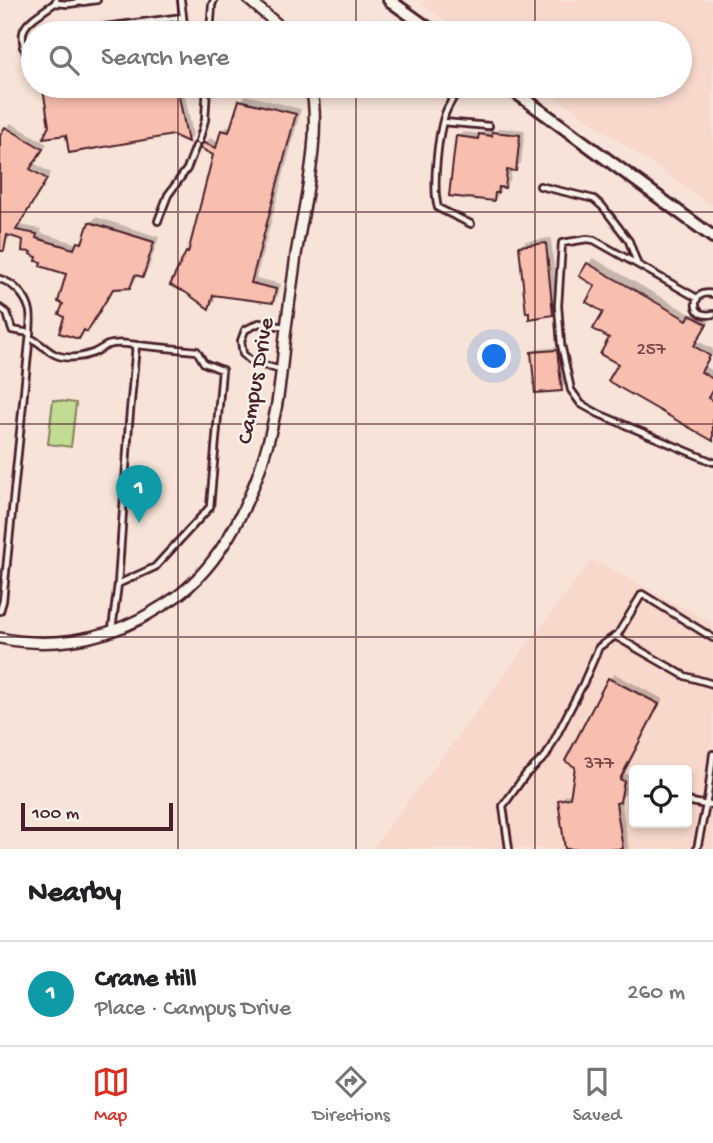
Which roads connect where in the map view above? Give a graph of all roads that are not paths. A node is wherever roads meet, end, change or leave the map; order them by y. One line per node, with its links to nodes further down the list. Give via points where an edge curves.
1 (97, 0): 6 (lane)
2 (181, 0): 7 (lane)
3 (214, 0): 11 (lane)
4 (249, 0): 12 (street)
5 (389, 0): 13 (street)
6 (55, 1): 8 (lane)
7 (183, 17): 9 (lane); 10 (lane)
8 (31, 21)
9 (152, 21)
10 (184, 21)
11 (211, 21)
12 (273, 21)
13 (418, 21)
14 (206, 98): 21 (lane, via 198,144)
15 (313, 98): 30 (street, Campus Drive, via 315,116 305,206)
16 (454, 98): 18 (lane)
17 (523, 98): 23 (street)
18 (443, 122): 19 (lane); 22 (lane, via 435,195 438,208)
19 (489, 126)
20 (540, 186): 24 (lane, via 594,199 629,241)
21 (158, 221)
22 (471, 224)
23 (713, 237)
24 (637, 264): 27 (lane); 34 (lane, via 594,240 562,243 558,306 570,390 581,404 599,414)
25 (0, 279): 31 (lane, via 21,293 30,309)
26 (713, 294): 27 (lane)
27 (697, 298): 29 (lane, via 700,313)
28 (0, 308): 31 (lane, via 12,330)
29 (713, 314)
30 (286, 327): 33 (street, Campus Drive); 33 (lane, via 259,323 245,330 241,341 243,354 252,362)
31 (30, 335): 32 (lane, via 61,357 92,354 108,345); 36 (lane)
32 (136, 345): 35 (lane); 35 (lane, via 197,351 204,363 222,370 210,507 155,567)
33 (281, 370): 37 (street, Campus Drive, via 259,469 221,550 182,593)
34 (713, 462)
35 (118, 584): 37 (lane)
36 (0, 610)
37 (112, 630): 39 (street, Campus Drive, via 64,642)
38 (615, 636): 40 (lane, via 642,594); 41 (lane, via 685,676); 47 (lane, via 599,647 546,756 503,806)
39 (0, 638)
40 (713, 638)
41 (713, 684)
42 (713, 754): 45 (lane)
43 (692, 802): 45 (lane)
44 (713, 804): 45 (lane)
45 (706, 805): 46 (lane); 48 (lane)
46 (713, 809)
47 (509, 849)
48 (697, 849)

